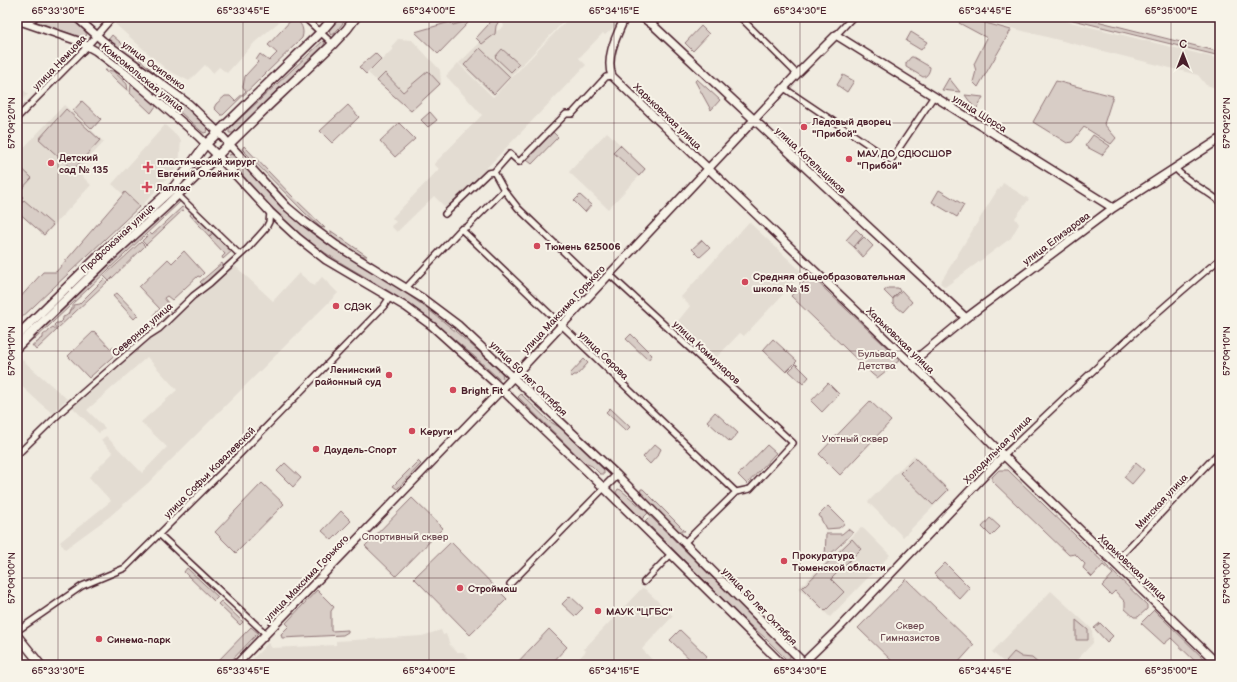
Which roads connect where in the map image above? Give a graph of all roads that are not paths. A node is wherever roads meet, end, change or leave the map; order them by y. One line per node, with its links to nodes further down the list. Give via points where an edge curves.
1 (34, 17): 12 (street)
2 (76, 17): 16 (street, улица Осипенко)
3 (113, 17): 16 (street, улица Немцова)
4 (304, 17): 14 (street)
5 (334, 17): 14 (main road, Профсоюзная улица)
6 (356, 17): 13 (main road, Профсоюзная улица)
7 (362, 17): 13 (street)
8 (625, 17): 20 (street, via 617,33 610,60)
9 (642, 17): 24 (street, улица Котельщиков)
10 (740, 17): 19 (street)
11 (853, 17): 15 (street, улица Максима Горького)
12 (20, 21): 18 (street, Комсомольская улица)
13 (347, 29): 17 (main road, Профсоюзная улица)
14 (321, 32): 17 (street); 25 (main road, Профсоюзная улица)
15 (836, 35): 19 (street, улица Максима Горького); 22 (street, улица Щорса)
16 (96, 36): 18 (street, улица Немцова); 25 (street, улица Осипенко, via 189,104)
17 (333, 44): 28 (main road, Профсоюзная улица)
18 (88, 46): 23 (street, улица Немцова); 27 (street, Комсомольская улица, via 125,73)
19 (797, 74): 21 (street, улица Максима Горького)
20 (612, 76): 31 (street, Харьковская улица); 32 (street, via 606,78 572,114 566,114 520,162 510,154)
21 (784, 88): 22 (street, via 891,160); 24 (street, улица Максима Горького)
22 (934, 96): 36 (street, улица Щорса)
23 (17, 118)
24 (754, 120): 31 (street, улица Максима Горького); 46 (street, улица Котельщиков)
25 (218, 132): 27 (main road, Профсоюзная улица); 28 (street, улица 50 лет Октября)
26 (1220, 139): 30 (street, улица Елизарова)
27 (206, 144): 29 (street); 48 (main road, Профсоюзная улица, via 174,187)
28 (229, 144): 29 (main road, Профсоюзная улица); 44 (street, улица 50 лет Октября, via 287,207 305,222 336,246)
29 (217, 155): 34 (main road, Профсоюзная улица); 37 (street)
30 (1175, 168): 35 (street, via 1182,176); 36 (street, улица Елизарова)
31 (709, 169): 42 (street, улица Максима Горького); 50 (street, Харьковская улица)
32 (494, 172): 33 (street); 38 (street, via 488,173)
33 (504, 190): 39 (street, via 467,227); 43 (street, via 518,208)
34 (178, 194): 40 (street); 49 (main road, Профсоюзная улица)
35 (1220, 202)
36 (1113, 208): 46 (street, улица Елизарова)
37 (270, 212): 40 (street, Северная улица, via 266,228); 45 (street, via 326,260)
38 (445, 214)
39 (461, 229): 44 (street); 47 (street, улица Серова)
40 (240, 255): 54 (street, Северная улица, via 159,329 77,397)
41 (1220, 259): 55 (street, Холодильная улица, via 1131,336)
42 (610, 274): 43 (street, улица Максима Горького); 58 (street, улица Коммунаров, via 793,444 750,489)
43 (598, 285): 47 (street, улица Максима Горького)
44 (406, 288): 51 (street, улица 50 лет Октября, via 458,325)
45 (390, 297): 52 (street, via 432,326); 59 (street, улица Софьи Ковалевской, via 291,402)
46 (966, 318): 50 (street, улица Елизарова)
47 (561, 326): 51 (street, улица Максима Горького); 58 (street, улица Серова)
48 (17, 336)
49 (17, 347)
50 (911, 364): 55 (street, Харьковская улица)
51 (513, 377): 52 (street, улица Максима Горького); 56 (street, улица 50 лет Октября)
52 (502, 389): 57 (street); 66 (street, улица Максима Горького)
53 (1220, 451): 62 (street, Минская улица)
54 (17, 455)
55 (1004, 455): 62 (street, Харьковская улица); 68 (street, Холодильная улица)
56 (617, 475): 57 (street); 60 (street, улица 50 лет Октября)
57 (604, 488): 61 (street); 64 (street)
58 (736, 492): 60 (street)
59 (159, 534): 65 (street, улица Софьи Ковалевской, via 124,568 82,586); 66 (street)
60 (684, 543): 68 (street, улица 50 лет Октября)
61 (671, 554): 63 (street); 71 (street)
62 (1114, 563): 72 (street, Харьковская улица)
63 (644, 582)
64 (510, 584)
65 (17, 631)
66 (266, 634): 70 (street, улица Максима Горького)
67 (17, 636): 69 (street)
68 (803, 664)
69 (41, 665)
70 (236, 665)
71 (783, 665)
72 (1219, 665)

